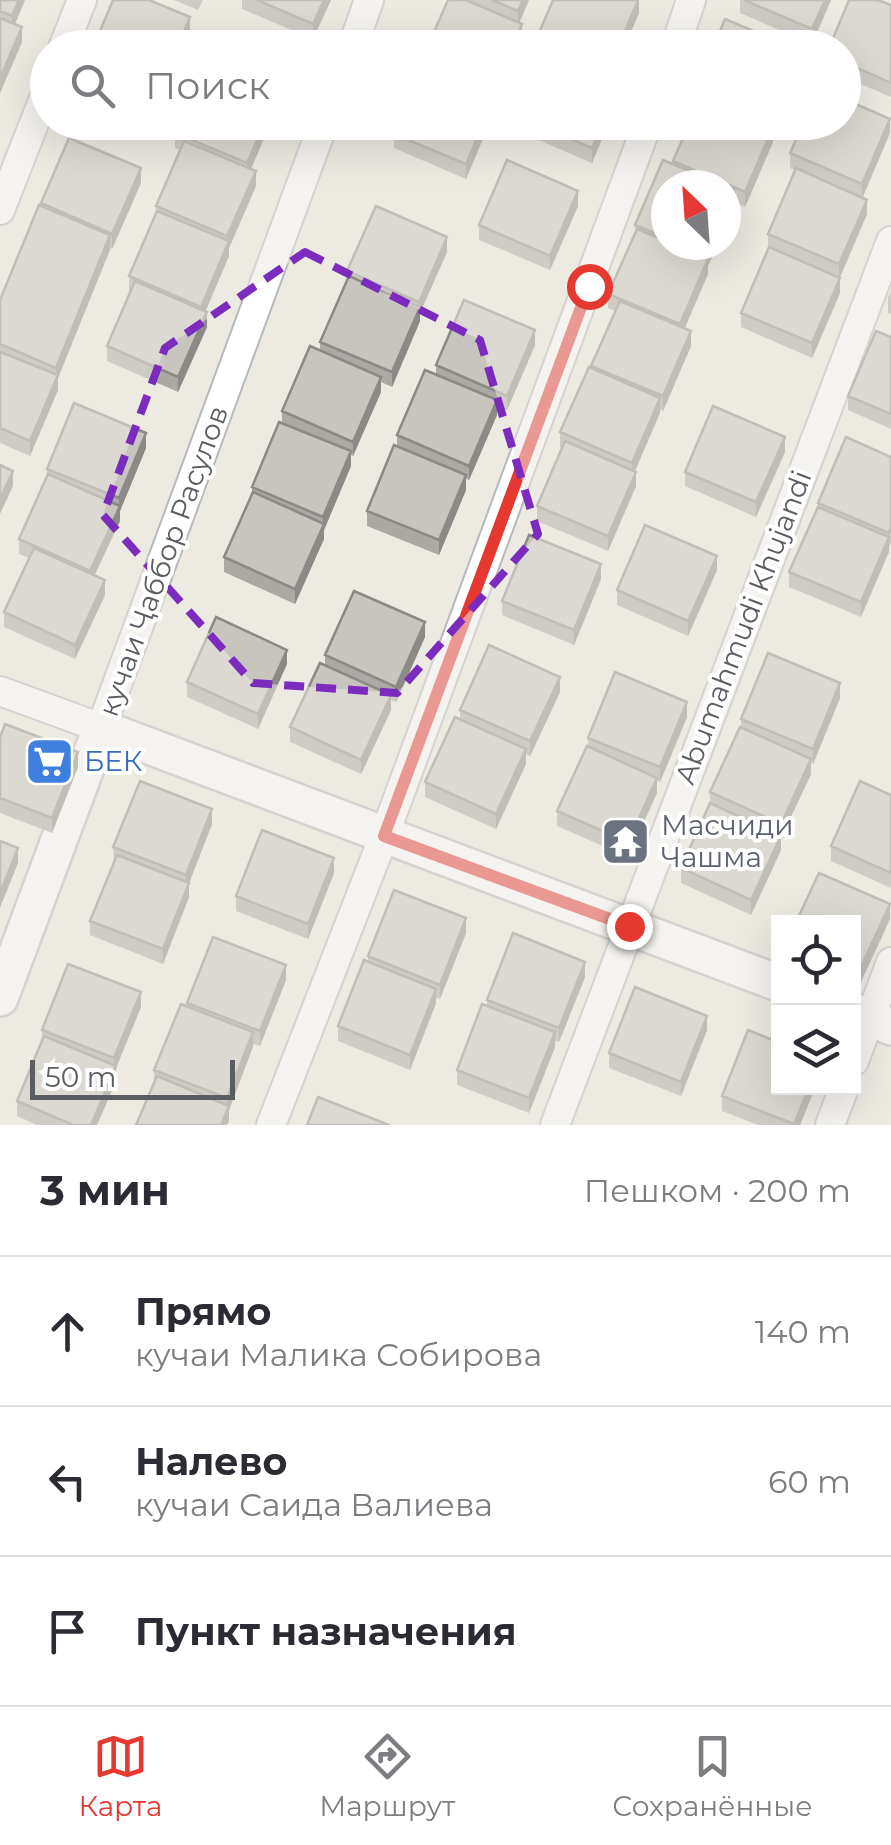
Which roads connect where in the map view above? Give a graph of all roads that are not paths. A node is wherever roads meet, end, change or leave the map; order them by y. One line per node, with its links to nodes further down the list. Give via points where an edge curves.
1 (82, 0): 4 (street)
2 (369, 0): 5 (street)
3 (692, 0): 6 (street)
4 (71, 30)
5 (358, 30)
6 (681, 30)
7 (30, 134): 10 (street)
8 (317, 140): 13 (street, кучаи Ҷаббор Расулов)
9 (641, 140): 14 (street)
10 (0, 210)
11 (891, 241): 15 (street, Abumahmudi Khujandi)
12 (0, 691): 13 (street)
13 (101, 728): 14 (street); 18 (street, кучаи Ҷаббор Расулов)
14 (384, 836): 15 (street); 22 (street)
15 (629, 926): 17 (street); 23 (street, Abumahmudi Khujandi)
16 (891, 962): 19 (street)
17 (771, 980)
18 (0, 998)
19 (871, 1019): 20 (street)
20 (861, 1044)
21 (841, 1095): 24 (street)
22 (271, 1125)
23 (555, 1125)
24 (830, 1125)

